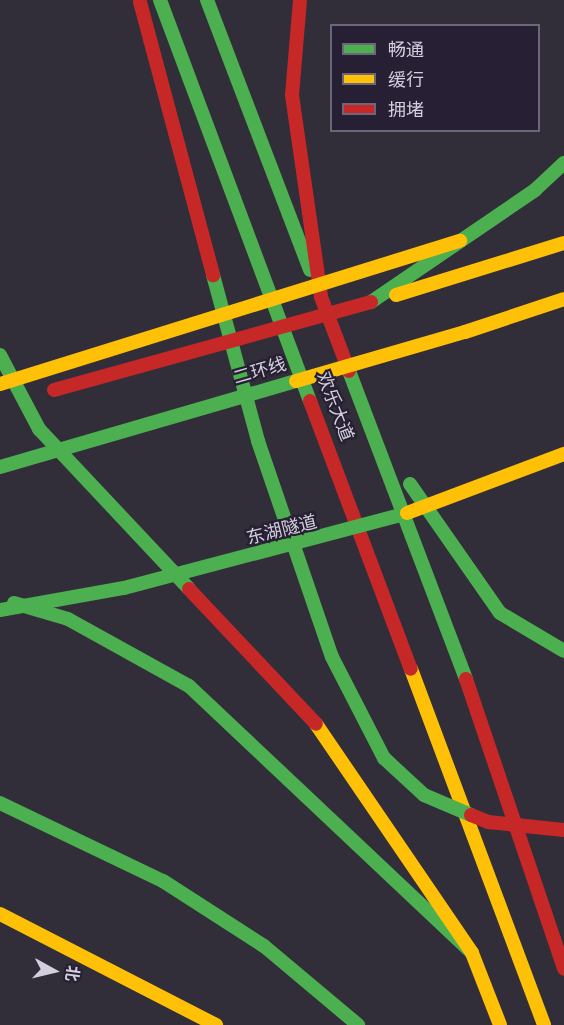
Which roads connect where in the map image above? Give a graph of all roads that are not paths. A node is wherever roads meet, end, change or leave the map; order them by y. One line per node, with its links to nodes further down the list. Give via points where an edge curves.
1 (140, 0): 25 (main road, bridge, via 258,441 332,657 384,758 424,795 488,822)
2 (160, 0): 24 (main road, 欢乐大道, via 350,499)
3 (207, 0): 8 (main road, 欢乐大道)
4 (300, 0): 8 (main road, via 295,14 292,95)
5 (564, 163): 6 (main road, via 535,190)
6 (460, 242): 10 (main road, bridge); 14 (main road, bridge)
7 (564, 243): 10 (main road, 二环线)
8 (321, 297): 16 (main road, 欢乐大道)
9 (564, 299): 12 (main road, 二环线)
10 (371, 302): 15 (main road, 二环线, bridge)
11 (564, 317): 12 (main road)
12 (465, 332): 18 (main road, 二环线, bridge)
13 (0, 354): 28 (main road, bridge, via 39,429 316,724)
14 (0, 384)
15 (11, 402)
16 (364, 409): 21 (main road, via 451,549 500,613); 22 (main road, 欢乐大道)
17 (564, 454): 20 (main road, 东湖隧道, bridge, via 471,494 320,540 124,588)
18 (0, 466)
19 (0, 599): 28 (main road, bridge, via 68,619 189,686)
20 (0, 610)
21 (560, 650)
22 (495, 756): 26 (main road); 30 (main road)
23 (0, 803): 32 (main road, via 163,881 264,946)
24 (469, 829): 29 (main road); 34 (main road)
25 (564, 830)
26 (549, 873)
27 (0, 914): 31 (main road)
28 (472, 952): 33 (main road)
29 (500, 956)
30 (564, 969)
31 (216, 1025)
32 (358, 1025)
33 (500, 1025)
34 (544, 1025)

